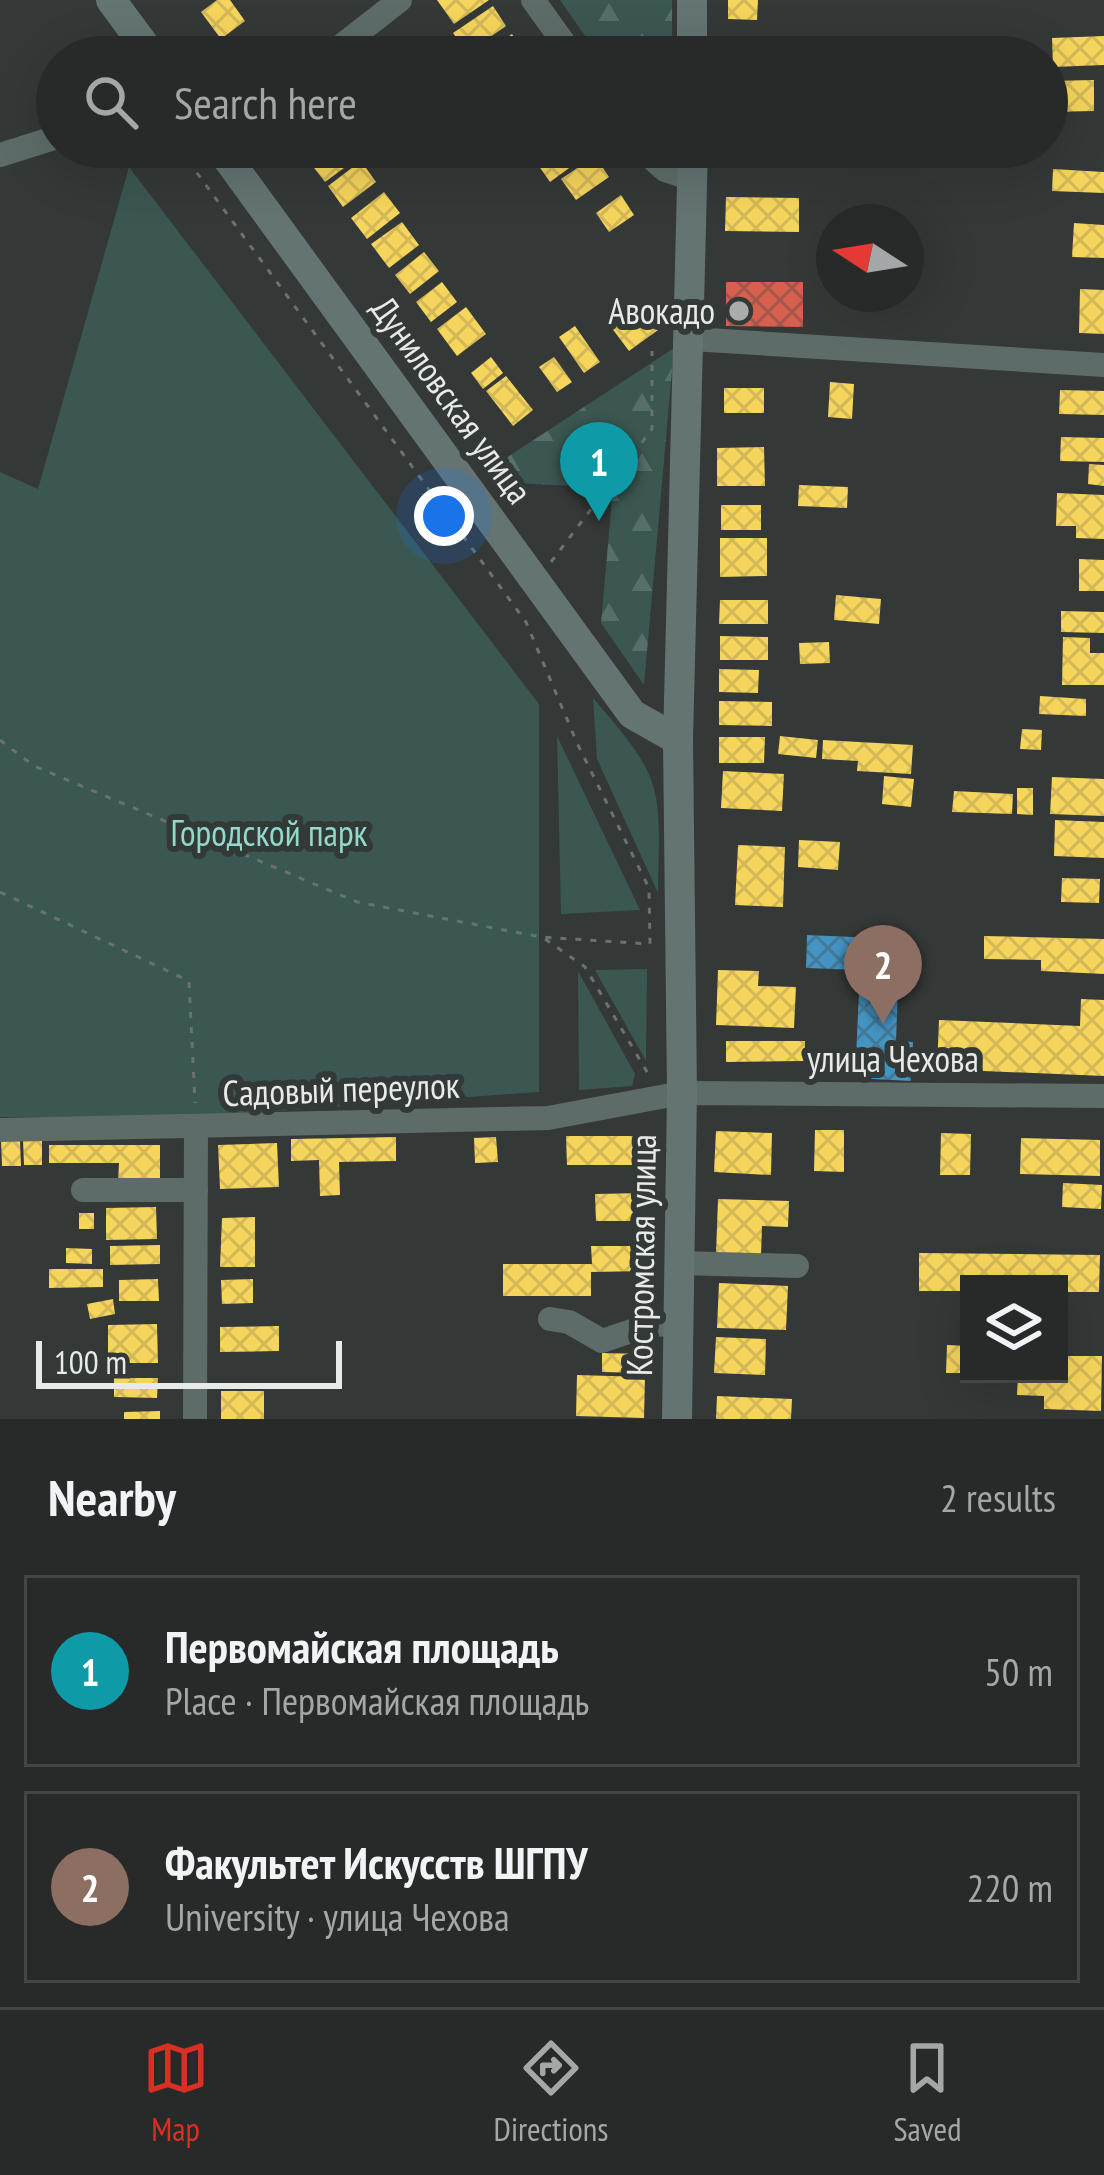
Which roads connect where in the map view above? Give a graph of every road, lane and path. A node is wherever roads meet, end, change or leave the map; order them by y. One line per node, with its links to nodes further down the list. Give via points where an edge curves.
1 (111, 0): 5 (main road)
2 (400, 0): 6 (street)
3 (532, 0): 7 (street)
4 (692, 0): 8 (main road)
5 (138, 36)
6 (353, 36)
7 (559, 36)
8 (692, 36)
9 (36, 144): 10 (street)
10 (0, 155)
11 (194, 168): 19 (path)
12 (233, 168): 19 (main road, Дуниловская улица)
13 (663, 168): 15 (street)
14 (693, 168): 15 (main road, Костромская улица)
15 (693, 179): 16 (main road, Костромская улица)
16 (692, 339): 18 (street); 21 (main road, Костромская улица)
17 (652, 351): 19 (path, via 652,429)
18 (1104, 365)
19 (523, 591): 21 (main road, Дуниловская улица, via 632,714); 23 (path, via 526,622 577,743 649,888 650,944)
20 (0, 740): 23 (path, via 34,766 357,902)
21 (678, 740): 25 (main road, Костромская улица)
22 (0, 892): 27 (path, via 188,981)
23 (541, 937): 24 (path, via 585,967)
24 (651, 1079)
25 (682, 1093): 26 (street, улица Чехова); 27 (street, Садовый переулок, via 548,1118); 31 (main road, Костромская улица)
26 (1104, 1096)
27 (196, 1129): 28 (street, Садовый переулок); 30 (street)
28 (0, 1130)
29 (83, 1190): 30 (street)
30 (196, 1190): 35 (street)
31 (679, 1263): 32 (street); 34 (main road, Костромская улица)
32 (797, 1266)
33 (550, 1319): 34 (street, via 602,1341)
34 (678, 1324): 36 (main road, Костромская улица)
35 (195, 1419)
36 (677, 1419)

